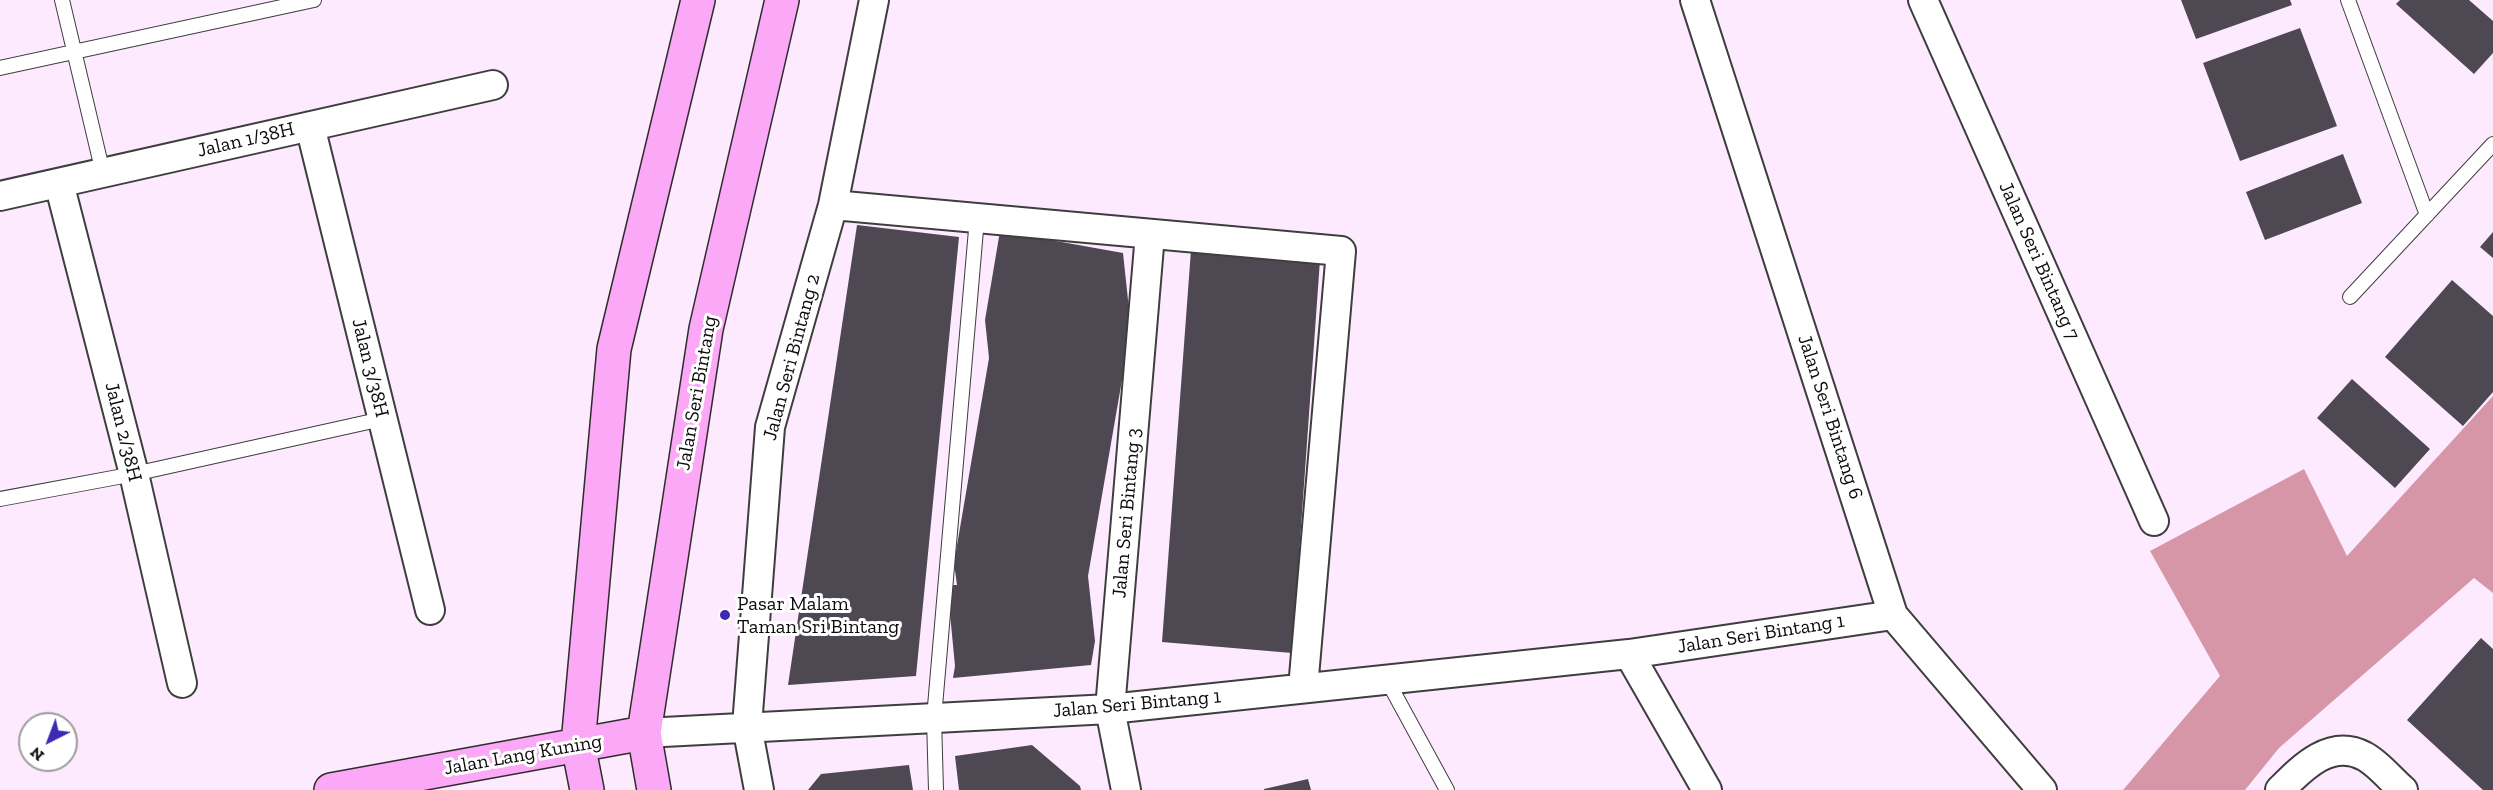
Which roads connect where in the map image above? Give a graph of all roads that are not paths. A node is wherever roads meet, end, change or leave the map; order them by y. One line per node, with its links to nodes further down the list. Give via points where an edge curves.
1 (62, 0): 9 (lane)
2 (314, 0): 9 (lane)
3 (698, 0): 36 (street, via 614,349)
4 (782, 0): 35 (street, Jalan Seri Bintang, via 706,329)
5 (874, 0): 17 (street, Jalan Seri Bintang 2)
6 (1695, 0): 27 (street, Jalan Seri Bintang 6)
7 (1923, 0): 25 (street, Jalan Seri Bintang 7)
8 (2348, 0): 18 (lane)
9 (75, 53): 10 (lane); 14 (lane)
10 (0, 68)
11 (493, 85): 12 (street, Jalan 1/38H)
12 (310, 126): 14 (street, Jalan 1/38H); 22 (street, Jalan 3/38H)
13 (2493, 144): 18 (lane)
14 (103, 174): 15 (street, Jalan 1/38H)
15 (60, 183): 16 (street, Jalan 1/38H); 23 (street, Jalan 2/38H)
16 (0, 196)
17 (833, 205): 19 (street); 34 (street, Jalan Seri Bintang 2, via 770,427)
18 (2427, 215): 21 (lane)
19 (977, 218): 20 (street); 33 (lane)
20 (1150, 234): 31 (street, via 1341,251); 32 (street, Jalan Seri Bintang 3)
21 (2350, 297)
22 (382, 419): 23 (lane); 26 (street, Jalan 3/38H)
23 (134, 474): 24 (lane); 30 (street, Jalan 2/38H)
24 (0, 499)
25 (2154, 521)
26 (430, 610)
27 (1893, 615): 28 (street, Jalan Seri Bintang 1); 45 (street, Jalan Seri Bintang 6)
28 (1629, 654): 29 (street, Jalan Seri Bintang 1); 44 (street)
29 (1387, 680): 31 (street, Jalan Seri Bintang 1); 43 (lane)
30 (182, 683)
31 (1303, 688): 32 (street, Jalan Seri Bintang 1)
32 (1110, 709): 33 (street, Jalan Seri Bintang 1); 42 (street, Jalan Seri Bintang 3)
33 (934, 718): 34 (street, Jalan Seri Bintang 1); 41 (lane)
34 (747, 726): 35 (street, Jalan Seri Bintang 1); 40 (street, Jalan Seri Bintang 2)
35 (644, 733): 36 (street, Jalan Lang Kuning); 39 (street, Jalan Seri Bintang)
36 (579, 744): 37 (street, Jalan Lang Kuning); 38 (street)
37 (331, 790)
38 (587, 790)
39 (654, 790)
40 (759, 790)
41 (936, 790)
42 (1126, 790)
43 (1447, 790)
44 (1707, 790)
45 (2042, 790)
46 (2280, 790): 47 (street, via 2310,760 2337,751 2364,755)
47 (2403, 790)

